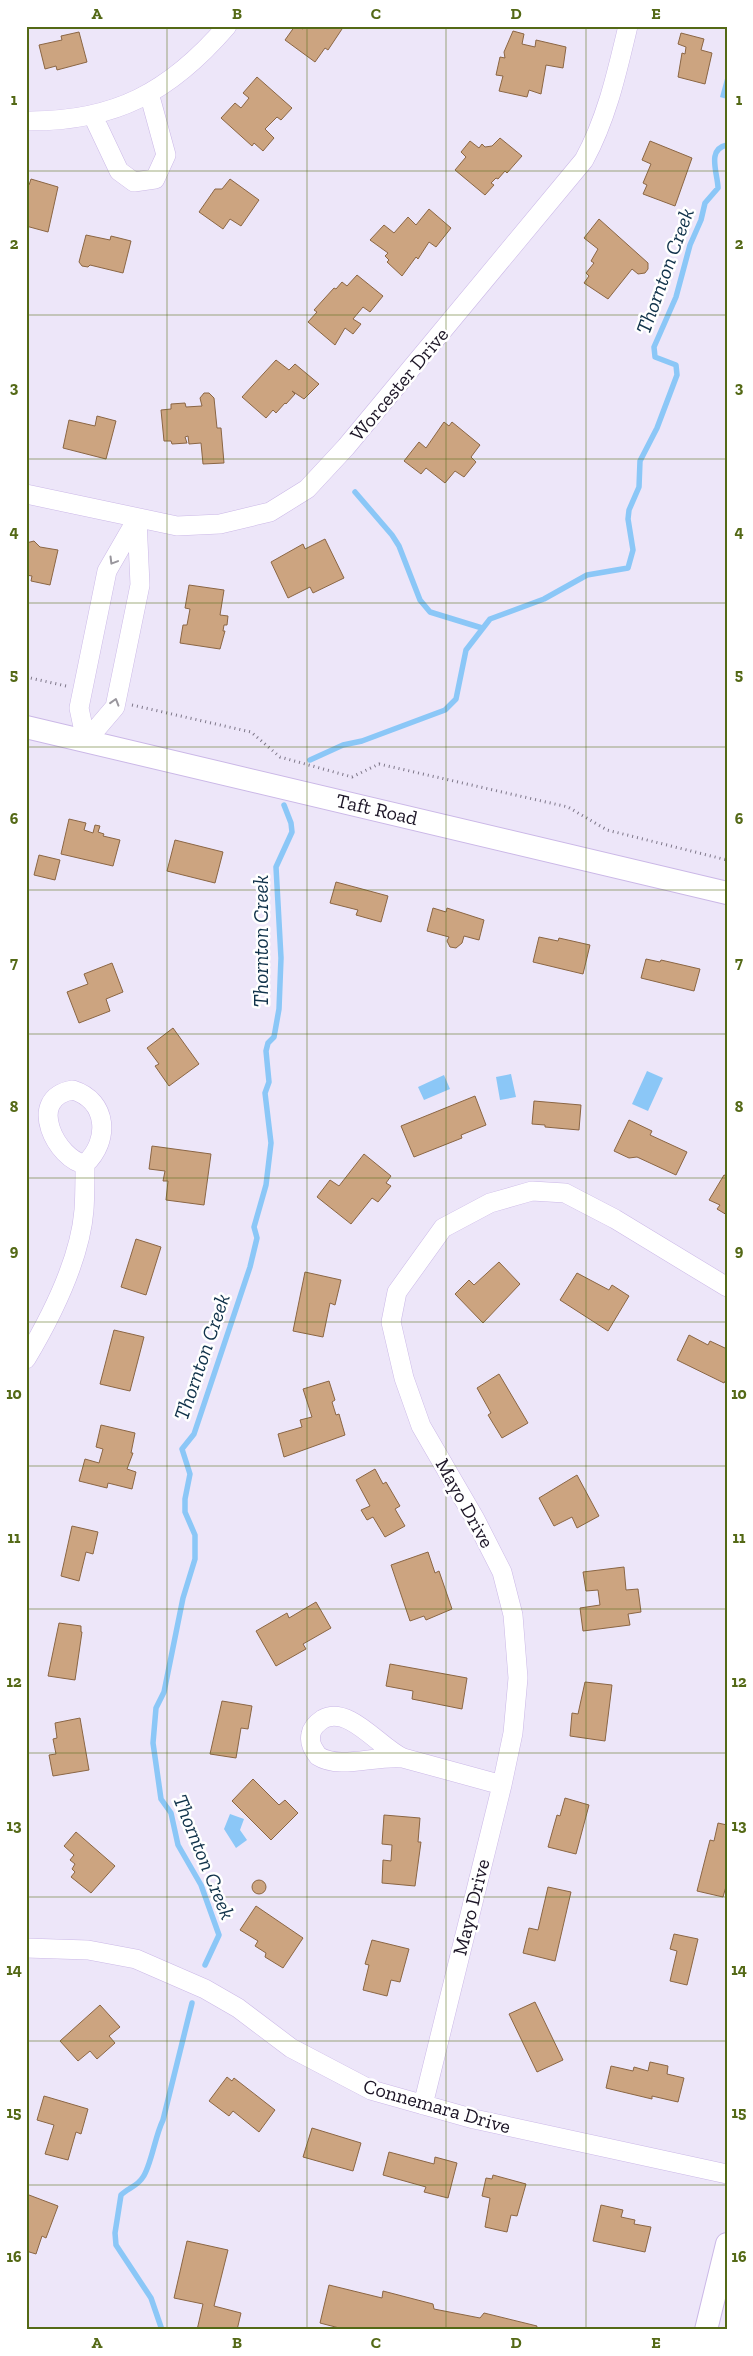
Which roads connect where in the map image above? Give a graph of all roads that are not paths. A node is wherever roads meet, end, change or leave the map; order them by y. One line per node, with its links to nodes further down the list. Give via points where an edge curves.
1 (227, 26): 3 (street, via 175,78)
2 (628, 26): 7 (street, Worcester Drive, via 598,135 584,160 346,447 307,489 270,512 220,524 177,526)
3 (149, 93): 4 (street); 4 (street, via 166,155 155,178 134,182 119,171)
4 (93, 116): 5 (street)
5 (26, 122)
6 (26, 494): 7 (street, Worcester Drive)
7 (137, 519): 9 (street, one-way to 9, via 107,570 79,708); 9 (street, one-way to 7, via 115,707 140,585)
8 (26, 727): 9 (street, Taft Road)
9 (86, 741): 10 (street, Taft Road)
10 (727, 893)
11 (86, 1164): 13 (street, via 84,1212 78,1242 64,1283)
12 (727, 1287): 15 (street, Mayo Drive, via 615,1219 565,1193 532,1191 490,1204 443,1228 398,1292 391,1322 404,1378 422,1426 502,1572 513,1615 518,1678 513,1733)
13 (26, 1360)
14 (403, 1758): 15 (street)
15 (502, 1785): 17 (street, Mayo Drive)
16 (26, 1948): 17 (street, Connemara Drive, via 88,1950 136,1959 205,1989 238,2008 291,2048 344,2078 371,2090)
17 (423, 2105): 18 (street, Connemara Drive, via 583,2144)
18 (727, 2174)
19 (727, 2244): 20 (street)
20 (706, 2330)

